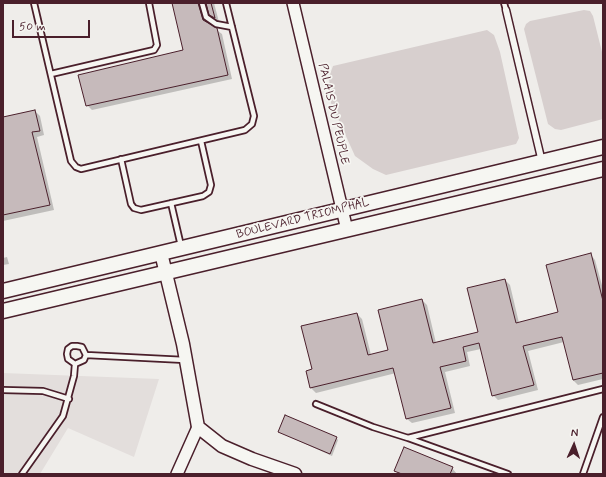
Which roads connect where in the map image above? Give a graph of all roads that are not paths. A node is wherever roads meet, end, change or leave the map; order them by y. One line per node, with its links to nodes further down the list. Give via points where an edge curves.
1 (34, 3): 8 (lane)
2 (149, 3): 8 (lane, via 157,45 154,50)
3 (202, 3): 7 (lane, via 206,17 216,24)
4 (226, 3): 7 (lane)
5 (293, 3): 15 (street, PALAIS DU PEUPLE)
6 (505, 6): 12 (street)
7 (232, 27): 9 (lane, via 254,116 252,124 245,130)
8 (51, 74): 11 (lane, via 71,161 81,169)
9 (201, 141): 11 (lane); 14 (lane, via 211,185 209,192 203,196)
10 (603, 147): 12 (highway, BOULEVARD TRIOMPHAL)
11 (121, 159): 14 (lane, via 134,208 141,210)
12 (542, 162): 15 (highway, BOULEVARD TRIOMPHAL)
13 (603, 169): 16 (highway, BOULEVARD TRIOMPHAL)
14 (171, 203): 17 (lane)
15 (342, 209): 16 (street, PALAIS DU PEUPLE); 17 (highway, BOULEVARD TRIOMPHAL)
16 (347, 230): 19 (highway, BOULEVARD TRIOMPHAL)
17 (181, 248): 18 (highway, BOULEVARD TRIOMPHAL)
18 (161, 253): 19 (main road); 20 (highway, BOULEVARD TRIOMPHAL)
19 (166, 274): 21 (highway, BOULEVARD TRIOMPHAL); 23 (main road)
20 (3, 291)
21 (3, 311)
22 (86, 355): 23 (lane); 24 (lane, via 84,360); 24 (lane, via 82,347 72,346 68,349 68,359)
23 (186, 360): 30 (main road)
24 (78, 363): 27 (lane)
25 (603, 389): 31 (lane)
26 (3, 390): 27 (lane, via 43,391)
27 (69, 399): 32 (lane, via 63,416)
28 (316, 404): 31 (lane)
29 (603, 417): 36 (lane)
30 (198, 427): 33 (street); 34 (main road, via 222,446)
31 (408, 438): 35 (lane)
32 (22, 474)
33 (177, 474)
34 (295, 474)
35 (508, 474)
36 (582, 474)

